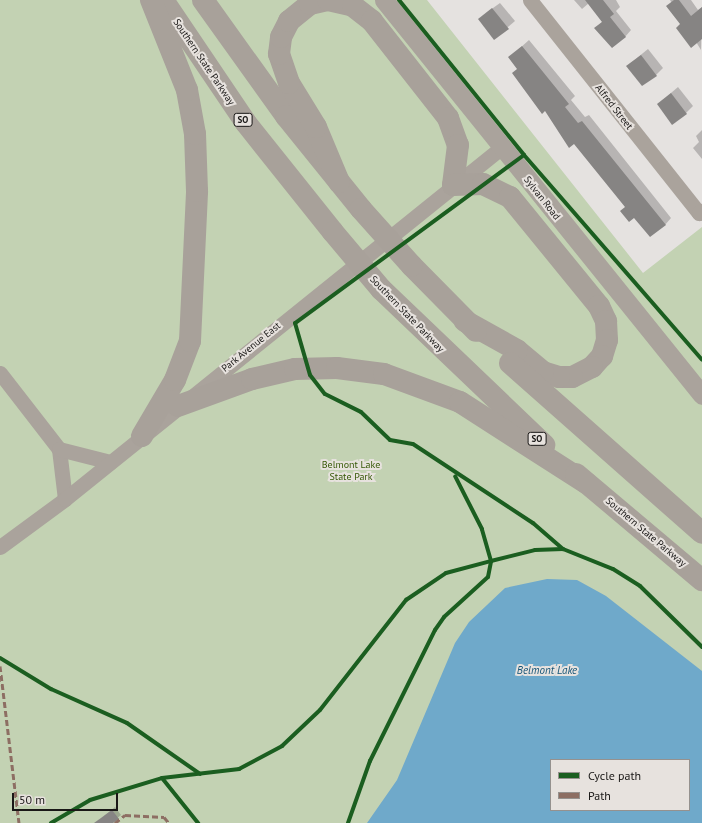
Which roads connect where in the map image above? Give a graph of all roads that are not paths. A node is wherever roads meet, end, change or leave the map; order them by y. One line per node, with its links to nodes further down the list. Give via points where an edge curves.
1 (151, 0): 14 (highway, via 186,90 195,134 197,185 190,340 175,380)
2 (163, 0): 17 (highway, Southern State Parkway / SO, bridge, via 246,123 381,288 479,386)
3 (203, 0): 7 (highway, via 263,85)
4 (384, 0): 6 (street, Sylvan Road)
5 (530, 0): 9 (street, Alfred Street)
6 (502, 147): 8 (street, Park Avenue East); 12 (street, Sylvan Road)
7 (339, 182): 8 (highway, via 316,127 289,83 279,54 281,37 289,21 310,4 328,0 353,6 368,18 448,118 458,145); 10 (highway, bridge, via 412,266)
8 (453, 185): 10 (highway, via 483,184 510,197 599,306 606,322 607,340 602,356 592,367 572,377 559,377 543,372 517,350); 13 (street, Park Avenue East)
9 (700, 212)
10 (465, 321): 19 (highway, via 587,434)
11 (0, 373): 15 (street)
12 (702, 395)
13 (178, 406): 14 (street, Park Avenue East); 17 (highway, via 252,379 289,370 337,368 384,374 460,402)
14 (142, 436): 16 (street, Park Avenue East)
15 (59, 449): 16 (street); 18 (street)
16 (110, 462): 18 (street, Park Avenue East)
17 (586, 483): 21 (highway, Southern State Parkway / SO)
18 (65, 499): 20 (street, Park Avenue East)
19 (702, 533)
20 (0, 546)
21 (702, 580)

